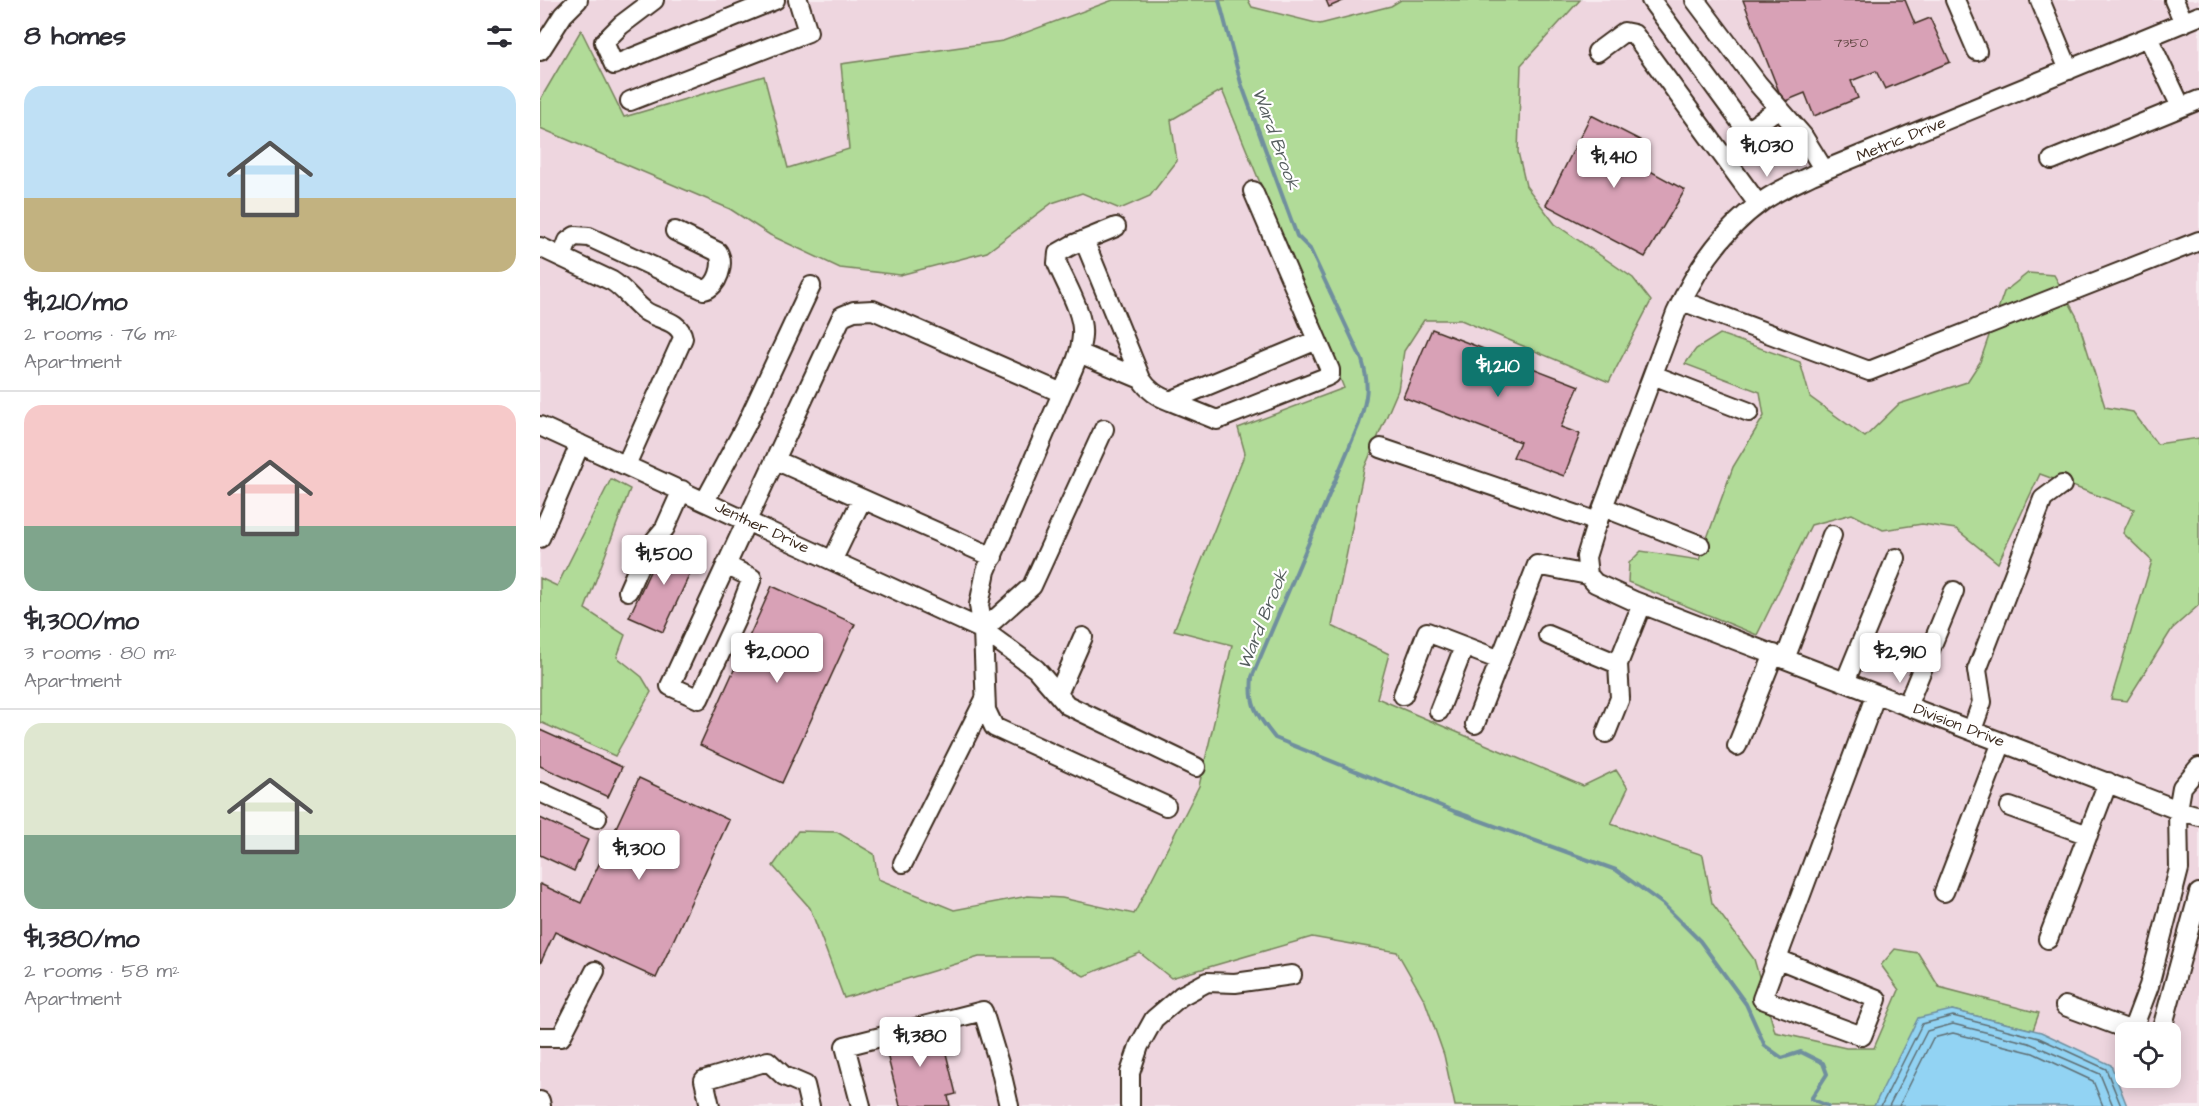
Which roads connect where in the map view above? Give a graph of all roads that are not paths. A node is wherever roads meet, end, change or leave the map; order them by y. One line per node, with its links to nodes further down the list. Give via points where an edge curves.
1 (578, 0): 12 (street)
2 (654, 0): 3 (street, via 604,42 614,65)
3 (775, 0)
4 (798, 0): 17 (street, via 808,32)
5 (1651, 0): 19 (street, via 1747,130)
6 (1695, 0): 19 (street)
7 (1955, 0): 13 (street)
8 (2040, 0): 15 (street)
9 (2174, 0): 10 (street)
10 (2191, 19): 11 (street, Metric Drive)
11 (2148, 37): 15 (street, Metric Drive); 18 (street)
12 (542, 43)
13 (1977, 51)
14 (1597, 52): 23 (street, via 1624,32 1634,34)
15 (2068, 70): 21 (street, Metric Drive)
16 (2199, 100): 18 (street)
17 (630, 101)
18 (2181, 107): 20 (street)
19 (1779, 108): 21 (street)
20 (2052, 160)
21 (1824, 170): 23 (street, Metric Drive)
22 (1253, 191): 32 (street)
23 (1758, 204): 31 (street, Metric Drive, via 1712,249)
24 (1116, 227): 26 (street)
25 (675, 231): 29 (street, via 718,252 721,266 712,286 704,290 589,237 575,236 568,241)
26 (1084, 240): 33 (street, via 1058,253 1057,263 1082,321); 35 (street)
27 (2199, 241): 31 (street, via 1869,371)
28 (540, 248): 29 (street)
29 (562, 257): 44 (street, via 612,281 648,313 681,330 683,338)
30 (812, 286): 48 (street, via 747,426)
31 (1682, 301): 34 (street, Metric Drive)
32 (1317, 340): 37 (street); 37 (street, via 1330,369 1326,377 1217,420)
33 (1079, 353): 35 (street); 36 (street)
34 (1653, 375): 38 (street); 49 (street, Metric Drive)
35 (1141, 379): 37 (street, via 1146,388)
36 (1062, 393): 43 (street, via 873,310 854,311 842,316); 54 (street)
37 (1170, 401)
38 (1749, 412)
39 (540, 426): 41 (street, Jenther Drive)
40 (1104, 429): 62 (street, via 1032,586)
41 (580, 444): 44 (street, Jenther Drive); 52 (street)
42 (1381, 448): 49 (street)
43 (775, 460): 47 (street); 50 (street)
44 (626, 465): 46 (street, Jenther Drive)
45 (2062, 485): 77 (street, via 2043,499 1977,670 1982,702)
46 (682, 490): 48 (street, Jenther Drive); 59 (street, via 665,528 645,552)
47 (862, 499): 54 (street); 56 (street)
48 (705, 501): 50 (street, Jenther Drive)
49 (1601, 514): 53 (street); 58 (street, Metric Drive, via 1586,557)
50 (748, 520): 56 (street, Jenther Drive); 57 (street)
51 (1832, 535): 66 (street)
52 (540, 538)
53 (1700, 545)
54 (993, 556): 62 (street, via 979,605)
55 (1896, 558): 69 (street)
56 (833, 559): 62 (street, Jenther Drive)
57 (726, 565): 57 (street, via 670,686 699,699 752,578)
58 (1588, 575): 61 (street, Division Drive, via 1595,583); 67 (street, via 1537,565)
59 (627, 591)
60 (1954, 591): 74 (street)
61 (1642, 604): 66 (street, Division Drive); 68 (street)
62 (983, 630): 70 (street, Jenther Drive, via 1036,669); 73 (street)
63 (1548, 635): 68 (street)
64 (1083, 638): 70 (street)
65 (1464, 647): 67 (street); 71 (street, via 1427,632); 75 (street)
66 (1779, 657): 69 (street, Division Drive); 80 (street)
67 (1500, 660): 76 (street)
68 (1618, 664): 78 (street, via 1620,698)
69 (1845, 682): 72 (street, Division Drive)
70 (1058, 694): 81 (street, Jenther Drive, via 1067,705)
71 (1402, 694)
72 (1876, 694): 74 (street, Division Drive); 95 (street)
73 (985, 699): 85 (street, via 994,727); 91 (street)
74 (1907, 705): 77 (street, Division Drive)
75 (1439, 711)
76 (1475, 724)
77 (1972, 730): 79 (street, Division Drive)
78 (1606, 733)
79 (2002, 742): 83 (street, Division Drive); 92 (street)
80 (1737, 746)
81 (1196, 767)
82 (2199, 768): 87 (street, via 2182,787)
83 (2108, 782): 87 (street, Division Drive); 90 (street)
84 (540, 792): 89 (street)
85 (1167, 806)
86 (2010, 807): 90 (street)
87 (2178, 810): 88 (street, Division Drive); 98 (street, via 2179,869 2149,986 2132,1031)
88 (2199, 816)
89 (597, 818)
90 (2088, 835): 94 (street)
91 (903, 863)
92 (1944, 892)
93 (2199, 893): 99 (street)
94 (2048, 939)
95 (1778, 959): 95 (street, via 1762,999 1862,1036 1877,999)
96 (595, 971): 100 (street, via 561,1037)
97 (1292, 975): 107 (street, via 1235,983 1207,982 1181,996 1155,1019 1138,1046 1131,1073)
98 (2065, 1006)
99 (2165, 1022)
100 (540, 1037)
101 (540, 1101): 102 (street)
102 (541, 1106)
103 (710, 1106): 104 (street, via 704,1080 768,1061 784,1076 805,1085)
104 (810, 1106)
105 (861, 1106): 106 (street, via 845,1046 983,1011)
106 (1009, 1106)
107 (1130, 1106)

